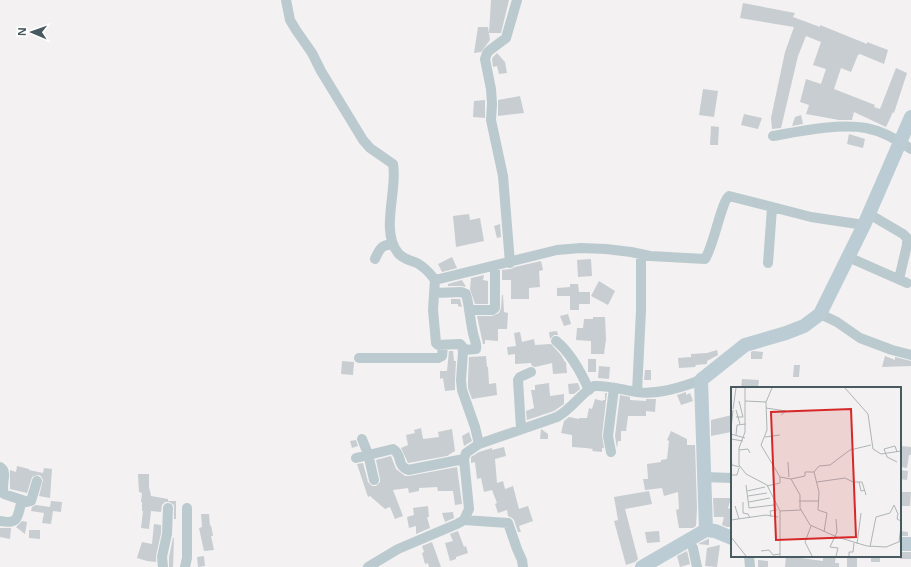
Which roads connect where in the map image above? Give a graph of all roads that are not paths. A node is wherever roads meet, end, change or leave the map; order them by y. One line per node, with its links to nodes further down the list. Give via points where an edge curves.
1 (286, 0): 8 (street, via 290,20 363,140 393,164 390,225)
2 (516, 0): 12 (street, via 506,38 490,50 485,59 491,89 492,126 503,176)
3 (911, 117): 5 (street)
4 (773, 136): 5 (street, via 818,128 860,127)
5 (906, 145): 7 (street)
6 (772, 208): 7 (street, via 812,217); 9 (street, via 727,197 705,259); 13 (street)
7 (866, 219): 10 (street); 10 (street, via 907,238 903,281)
8 (392, 244): 11 (street, via 381,247); 15 (street, via 403,257 424,268)
9 (641, 255): 12 (street, via 581,248 557,250); 28 (street)
10 (848, 257): 18 (street)
11 (375, 259)
12 (510, 262): 14 (street)
13 (768, 263)
14 (495, 266): 15 (street); 17 (street, via 495,308)
15 (435, 280): 16 (street)
16 (434, 293): 17 (street, via 466,294); 20 (street, via 435,339 437,344)
17 (469, 310): 21 (street, via 477,344 476,349)
18 (820, 314): 22 (street, via 860,338); 25 (street, via 804,326 745,345)
19 (556, 341): 27 (street, via 570,355)
20 (443, 346): 21 (street, via 460,344); 23 (street, via 442,356 438,358)
21 (463, 350): 31 (street, via 462,390)
22 (911, 355)
23 (359, 358)
24 (530, 372): 29 (street, via 518,380)
25 (701, 380): 28 (street, via 652,393); 37 (street)
26 (614, 388): 27 (street, via 594,386); 28 (street); 32 (street, via 608,436)
27 (589, 390): 29 (street, via 566,412)
28 (637, 392)
29 (520, 429): 31 (street)
30 (362, 438): 33 (street)
31 (479, 444): 35 (street, via 466,453)
32 (611, 452)
33 (368, 454): 34 (street); 35 (street, via 393,449 399,455 403,468 408,470); 39 (street)
34 (356, 458)
35 (464, 459): 45 (street, via 469,509)
36 (0, 467): 41 (street, via 4,472 4,494)
37 (704, 477): 38 (street); 46 (street)
38 (731, 478)
39 (374, 480)
40 (37, 481): 41 (street, via 31,501)
41 (22, 500): 44 (street, via 14,522)
42 (168, 508): 51 (street, via 167,534 162,558)
43 (187, 508): 52 (street, via 187,558)
44 (0, 520)
45 (464, 520): 50 (street, via 507,522); 53 (street, via 398,549)
46 (706, 530): 47 (street); 54 (street)
47 (731, 538)
48 (693, 548): 55 (street)
49 (749, 557): 56 (street)
50 (523, 564)
51 (164, 567)
52 (184, 567)
53 (368, 567)
54 (642, 567)
55 (697, 567)
56 (750, 567)

